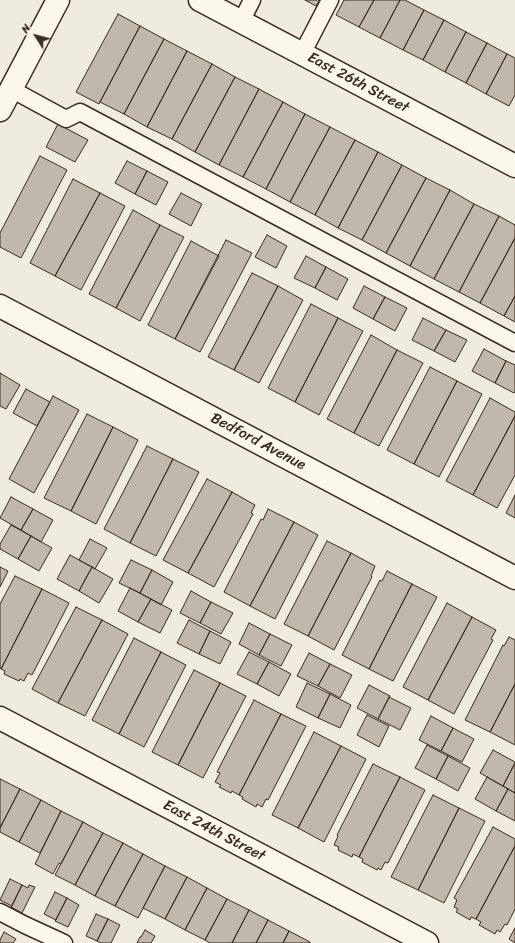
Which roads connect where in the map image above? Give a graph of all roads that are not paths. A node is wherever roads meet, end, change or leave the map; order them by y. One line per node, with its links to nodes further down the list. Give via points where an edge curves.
1 (58, 0): 7 (street)
2 (200, 0): 5 (street, East 26th Street)
3 (252, 0): 5 (lane)
4 (330, 0): 6 (lane)
5 (241, 22): 6 (street, East 26th Street)
6 (302, 54): 9 (street, East 26th Street)
7 (11, 89): 8 (street); 11 (lane, via 66,119 80,112)
8 (0, 110)
9 (515, 166)
10 (0, 306): 12 (street, Bedford Avenue)
11 (515, 343)
12 (515, 578)
13 (0, 718): 16 (street, East 24th Street)
14 (0, 912): 15 (lane)
15 (64, 943)
16 (428, 943)

